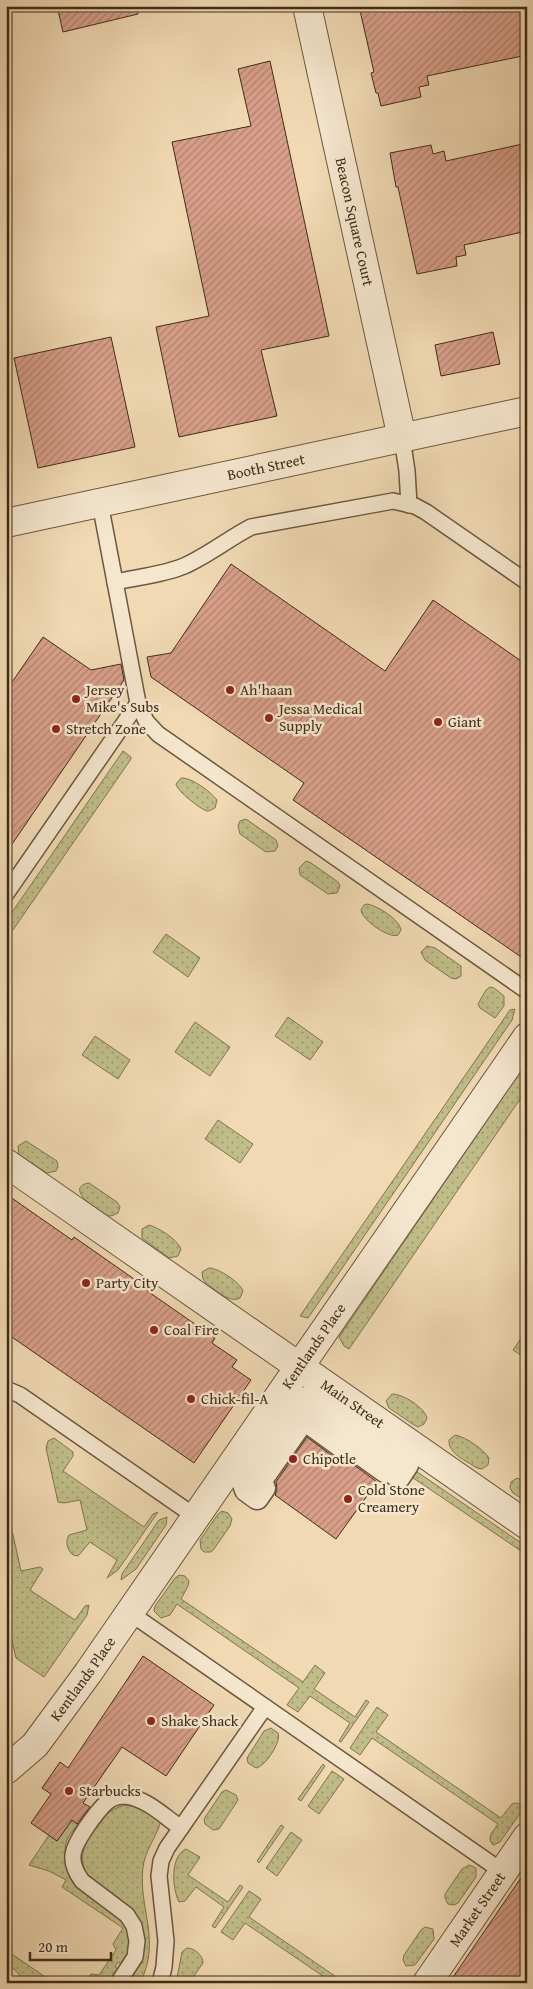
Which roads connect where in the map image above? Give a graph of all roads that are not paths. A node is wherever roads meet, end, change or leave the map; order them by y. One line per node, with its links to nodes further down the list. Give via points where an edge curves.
1 (308, 6): 3 (street, Beacon Square Court)
2 (527, 410): 3 (street, Booth Street)
3 (402, 438): 4 (street, Booth Street); 5 (lane)
4 (100, 503): 6 (street, Booth Street); 7 (lane)
5 (409, 504): 7 (lane, via 382,502 251,527 183,567); 8 (lane, via 426,512)
6 (6, 523)
7 (115, 582): 9 (lane)
8 (527, 582)
9 (138, 703): 10 (lane); 11 (lane, via 158,734)
10 (6, 894)
11 (527, 991)
12 (527, 1037): 14 (street, Kentlands Place)
13 (6, 1163): 14 (street, Main Street)
14 (300, 1367): 17 (street, Kentlands Place); 18 (street, Main Street)
15 (6, 1389): 17 (lane, via 20,1395)
16 (264, 1488): 16 (street, via 257,1498 244,1487 245,1475 292,1406 305,1398 407,1465 399,1477 387,1468 385,1471 354,1449 351,1453 304,1420 259,1483)
17 (196, 1517): 19 (street, Kentlands Place)
18 (527, 1525)
19 (130, 1613): 20 (lane); 21 (street, Kentlands Place, via 35,1745)
20 (265, 1707): 22 (lane); 24 (lane)
21 (6, 1770)
22 (181, 1828): 25 (lane, via 144,1802 121,1796 107,1802 75,1847 72,1858 78,1876 86,1886 132,1920 136,1933 134,1958); 26 (lane, via 167,1848 159,1868 166,1941)
23 (527, 1837): 24 (street, Market Street)
24 (503, 1872): 27 (street, Market Street)
25 (118, 1983)
26 (160, 1983)
27 (427, 1983)

